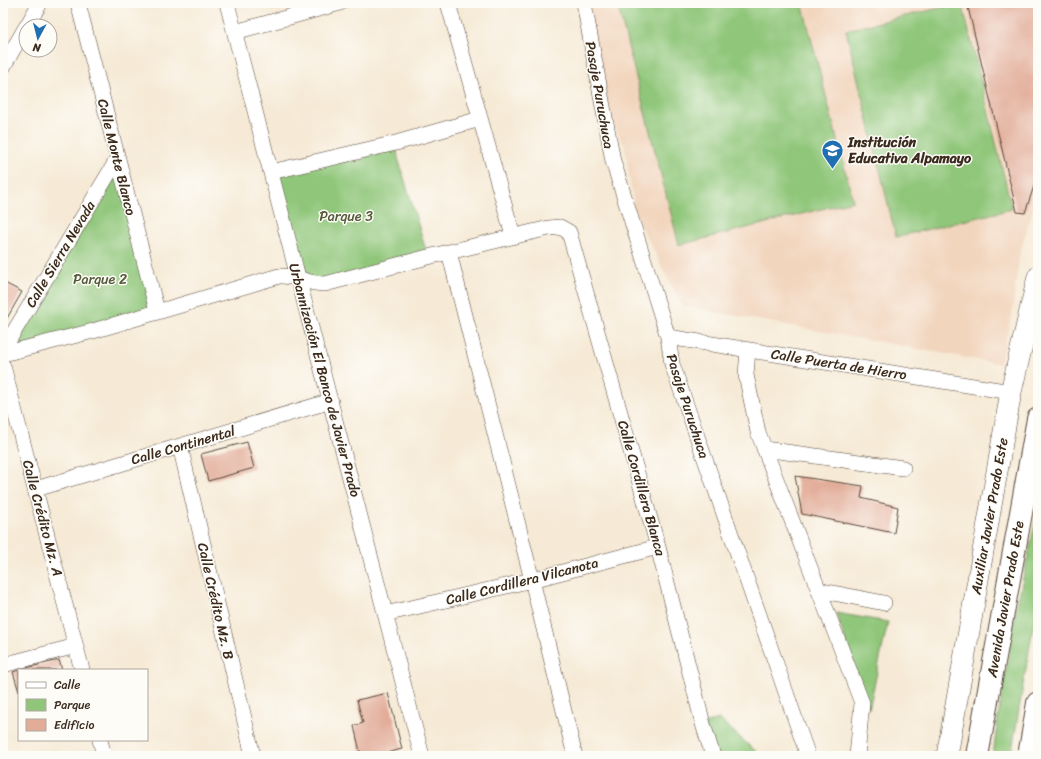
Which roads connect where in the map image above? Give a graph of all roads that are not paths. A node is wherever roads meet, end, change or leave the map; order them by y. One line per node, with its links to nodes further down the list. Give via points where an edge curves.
1 (40, 3): 7 (street)
2 (78, 3): 12 (street, Calle Monte Blanco)
3 (227, 3): 8 (street, Urbannización El Banco de Javier Prado)
4 (340, 3): 8 (street)
5 (448, 3): 11 (street)
6 (584, 3): 19 (street, Pasaje Puruchuca, via 612,161)
7 (31, 18)
8 (235, 32): 13 (street, Urbannización El Banco de Javier Prado)
9 (18, 40): 10 (street)
10 (3, 67)
11 (480, 119): 13 (street, via 396,143); 14 (street)
12 (118, 158): 18 (street, Calle Monte Blanco); 20 (street, Calle Sierra Nevada)
13 (271, 172): 17 (street, Urbannización El Banco de Javier Prado)
14 (513, 236): 15 (street); 31 (street, Calle Cordillera Blanca, via 560,226 570,232)
15 (449, 252): 17 (street, via 325,284); 32 (street)
16 (1038, 277): 24 (street, Auxiliar Javier Prado Este)
17 (299, 279): 18 (street, via 279,276); 25 (street, Urbannización El Banco de Javier Prado)
18 (157, 311): 22 (street, via 93,331)
19 (668, 337): 21 (street, Calle Puerta de Hierro); 46 (street, Pasaje Puruchuca, via 672,364)
20 (3, 350)
21 (748, 350): 24 (street, Calle Puerta de Hierro); 28 (street, via 746,375)
22 (3, 354)
23 (3, 366): 30 (street, Calle Crédito Mz. A)
24 (1011, 392): 48 (street, Auxiliar Javier Prado Este)
25 (330, 401): 27 (street, Calle Continental); 35 (street, Urbannización El Banco de Javier Prado)
26 (1038, 419): 49 (main road, Avenida Javier Prado Este)
27 (180, 446): 30 (street, Calle Continental); 42 (street, Calle Crédito Mz. B)
28 (764, 449): 29 (street); 33 (street)
29 (903, 468)
30 (36, 489): 36 (street, Calle Crédito Mz. A)
31 (658, 547): 32 (street, Calle Cordillera Vilcanota); 45 (street, Calle Cordillera Blanca)
32 (532, 580): 35 (street, Calle Cordillera Vilcanota); 44 (street)
33 (818, 590): 34 (street); 47 (street, via 862,703)
34 (884, 603)
35 (385, 614): 43 (street, Urbannización El Banco de Javier Prado)
36 (76, 646): 37 (street); 38 (street, Calle Crédito Mz. A)
37 (3, 665)
38 (82, 669)
39 (1038, 703): 50 (main road)
40 (100, 741): 41 (street)
41 (104, 756)
42 (253, 756)
43 (422, 756)
44 (575, 756)
45 (713, 756)
46 (808, 756)
47 (857, 756)
48 (947, 756)
49 (977, 756)
50 (1029, 756)

